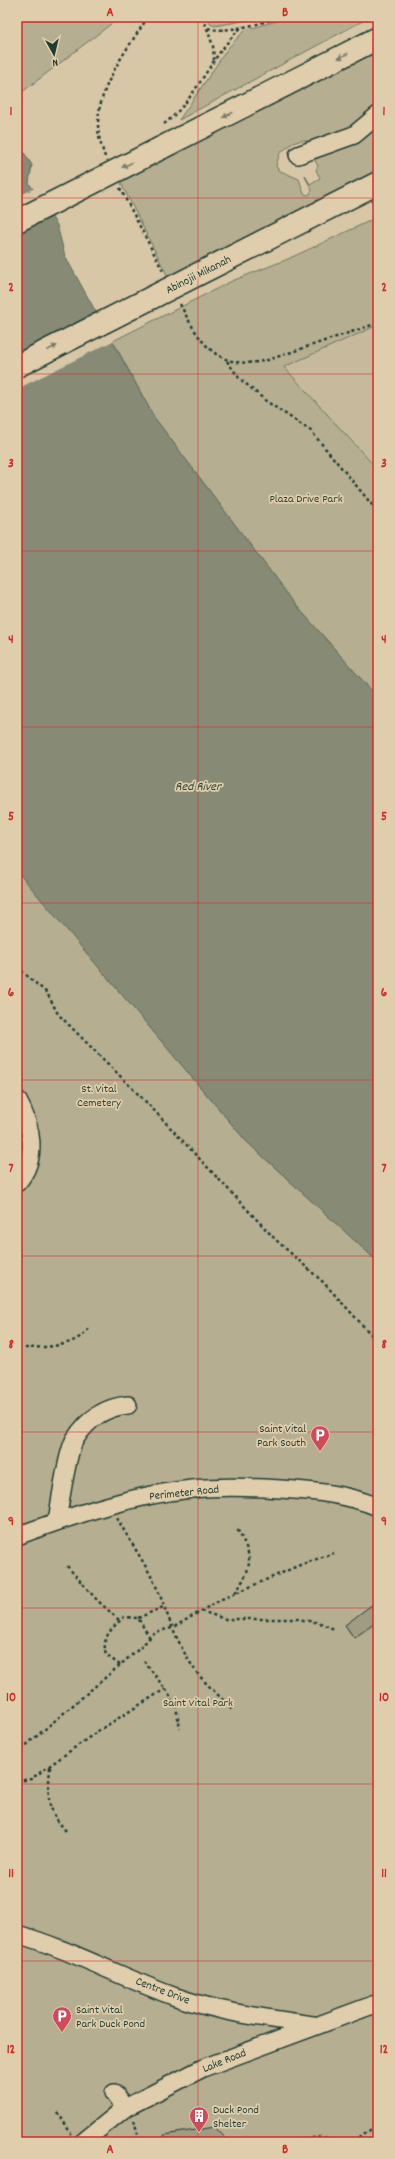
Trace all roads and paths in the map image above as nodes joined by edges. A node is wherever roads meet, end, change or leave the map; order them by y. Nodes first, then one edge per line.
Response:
1 (148, 17) edge
2 (203, 17) edge
3 (280, 17) edge
4 (243, 26) junction
5 (208, 28) junction
6 (378, 38) edge
7 (214, 60) junction
8 (378, 115) edge
9 (160, 138) junction
10 (298, 155) dead end
11 (106, 163) dead end
12 (117, 183) dead end
13 (378, 183) edge
14 (378, 197) edge
15 (17, 221) edge
16 (256, 245) junction
17 (167, 279) dead end
18 (178, 300) dead end
19 (378, 323) edge
20 (226, 360) junction
21 (17, 366) edge
22 (378, 512) edge
23 (17, 967) edge
24 (18, 1099) edge
25 (17, 1183) edge
26 (90, 1327) dead end
27 (378, 1342) edge
28 (26, 1348) dead end
29 (128, 1405) dead end
30 (111, 1505) junction
31 (378, 1507) edge
32 (57, 1521) junction
33 (236, 1527) dead end
34 (17, 1536) edge
35 (334, 1553) dead end
36 (67, 1566) dead end
37 (235, 1594) junction
38 (163, 1607) junction
39 (201, 1611) junction
40 (138, 1618) junction
41 (120, 1621) junction
42 (172, 1628) junction
43 (334, 1629) dead end
44 (150, 1638) junction
45 (144, 1661) dead end
46 (120, 1665) junction
47 (165, 1689) junction
48 (232, 1710) dead end
49 (180, 1729) dead end
50 (17, 1753) edge
51 (50, 1767) junction
52 (17, 1781) edge
53 (67, 1832) dead end
54 (17, 1934) edge
55 (378, 2003) edge
56 (315, 2025) junction
57 (114, 2093) dead end
58 (125, 2108) junction
59 (58, 2112) dead end
60 (378, 2128) edge
61 (77, 2139) edge
62 (288, 2142) edge

1 - 11 path
2 - 5 path
3 - 4 path
4 - 5 path
4 - 7 path
5 - 7 path
6 -> 9 main road
7 - 9 path
8 - 10 street
9 -> 15 main road, bridge
12 - 17 path
13 - 16 main road, Abinojii Mikanah
14 - 16 main road
21 -> 16 main road, Abinojii Mikanah, bridge
18 - 20 path
19 - 20 path
20 - 22 path
23 - 27 path
24 - 25 street
26 - 28 path
29 - 32 street
30 - 31 street, Perimeter Road
30 - 32 street, Perimeter Road
30 - 38 path
32 - 34 street, Perimeter Road
33 - 37 path
35 - 37 path
36 - 41 path
37 - 39 path
38 - 40 path
38 - 42 path
39 - 42 path
39 - 43 path
40 - 41 path
40 - 44 path
41 - 46 path
42 - 44 path
42 - 48 path
44 - 46 path
45 - 47 path
46 - 50 path
47 - 49 path
47 - 51 path
51 - 52 path
51 - 53 path
54 - 56 street, Centre Drive
55 - 56 street, Lake Road
56 - 58 street, Lake Road
57 - 58 street
58 - 61 street, Lake Road
59 - 61 path
60 - 62 path

